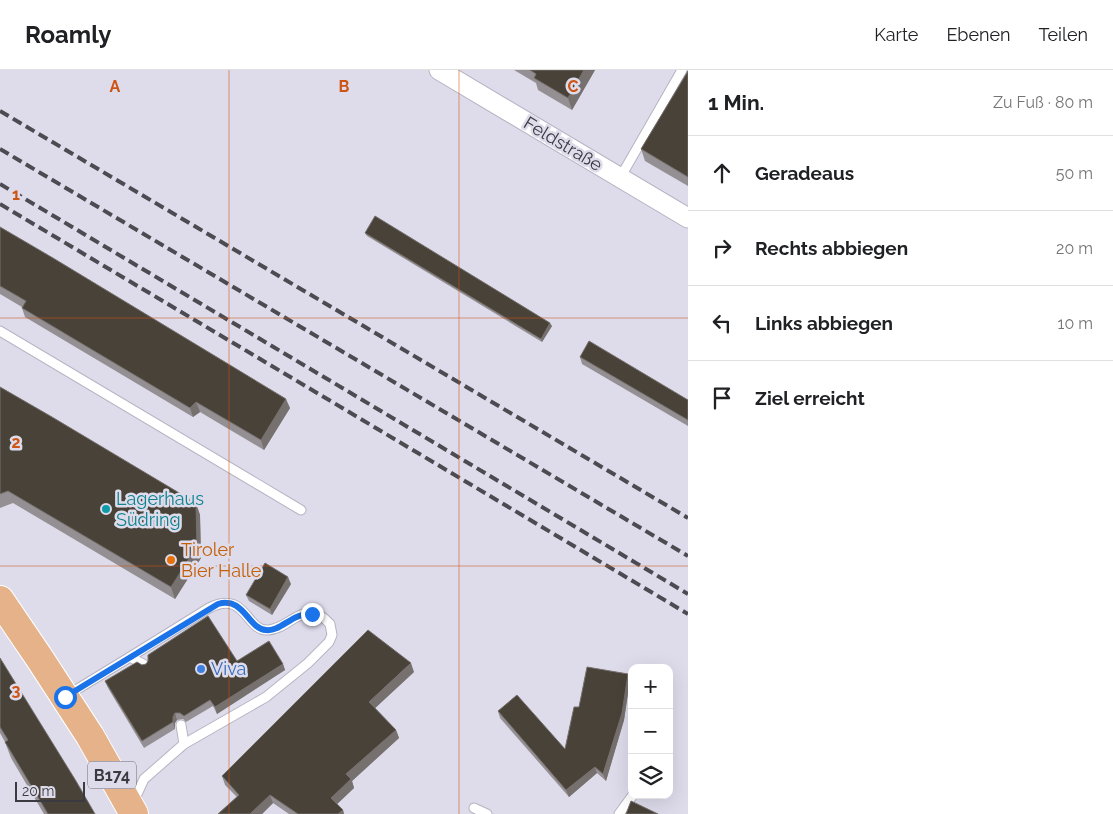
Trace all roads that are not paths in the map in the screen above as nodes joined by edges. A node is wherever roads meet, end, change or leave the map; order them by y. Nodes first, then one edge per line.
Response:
1 (439, 70) edge
2 (682, 70) edge
3 (620, 178) junction
4 (688, 218) edge
5 (0, 331) edge
6 (301, 510) dead end
7 (0, 600) edge
8 (130, 657) junction
9 (145, 665) edge
10 (65, 697) junction
11 (181, 725) edge
12 (184, 744) junction
13 (630, 799) edge
14 (474, 808) dead end
15 (132, 811) edge
16 (487, 814) edge
17 (619, 814) edge

1 - 3 street, Feldstraße
2 - 3 lane
3 - 4 street, Feldstraße
5 - 6 lane
7 - 10 main road, B174
8 - 9 lane
8 - 10 lane
8 - 12 lane
10 - 15 main road, B174
11 - 12 lane
12 - 15 lane
13 - 17 lane
14 - 16 lane

